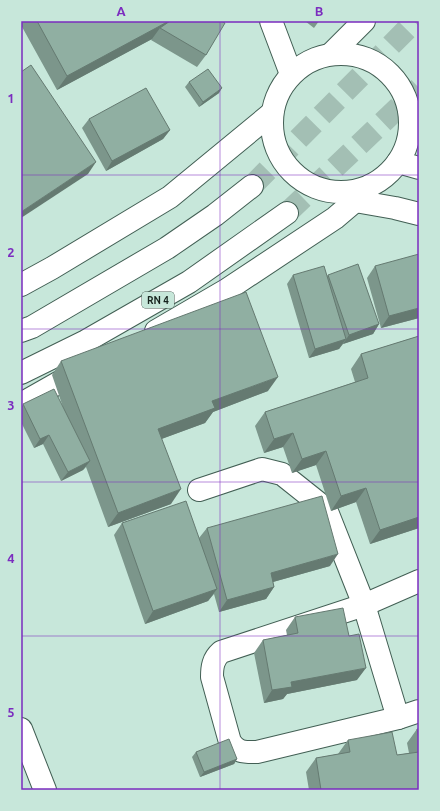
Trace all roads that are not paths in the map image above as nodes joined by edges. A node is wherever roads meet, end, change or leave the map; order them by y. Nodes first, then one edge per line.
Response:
1 (272, 21) edge
2 (364, 21) edge
3 (332, 54) junction
4 (291, 74) junction
5 (272, 113) junction
6 (414, 127) edge
7 (398, 162) junction
8 (419, 168) edge
9 (372, 185) junction
10 (252, 186) tunnel mouth
11 (355, 201) junction
12 (287, 213) tunnel mouth
13 (419, 214) edge
14 (21, 285) edge
15 (21, 331) edge
16 (140, 339) edge
17 (98, 361) edge
18 (21, 373) edge
19 (21, 404) edge
20 (198, 490) dead end
21 (419, 581) edge
22 (364, 605) junction
23 (419, 711) edge
24 (398, 718) junction
25 (21, 729) edge
26 (45, 790) edge

1 - 4 main road
2 - 3 main road
3 - 4 main road
3 - 6 main road
4 - 5 main road
5 - 9 main road
5 - 14 main road
6 - 7 main road
7 - 8 main road
7 - 9 main road
9 - 11 main road
10 - 15 main road
11 - 13 main road
11 - 16 main road
12 - 18 main road, RN 4
17 - 19 main road
20 - 22 main road
21 - 22 main road
22 - 24 main road
22 - 24 main road
23 - 24 main road
25 - 26 main road

